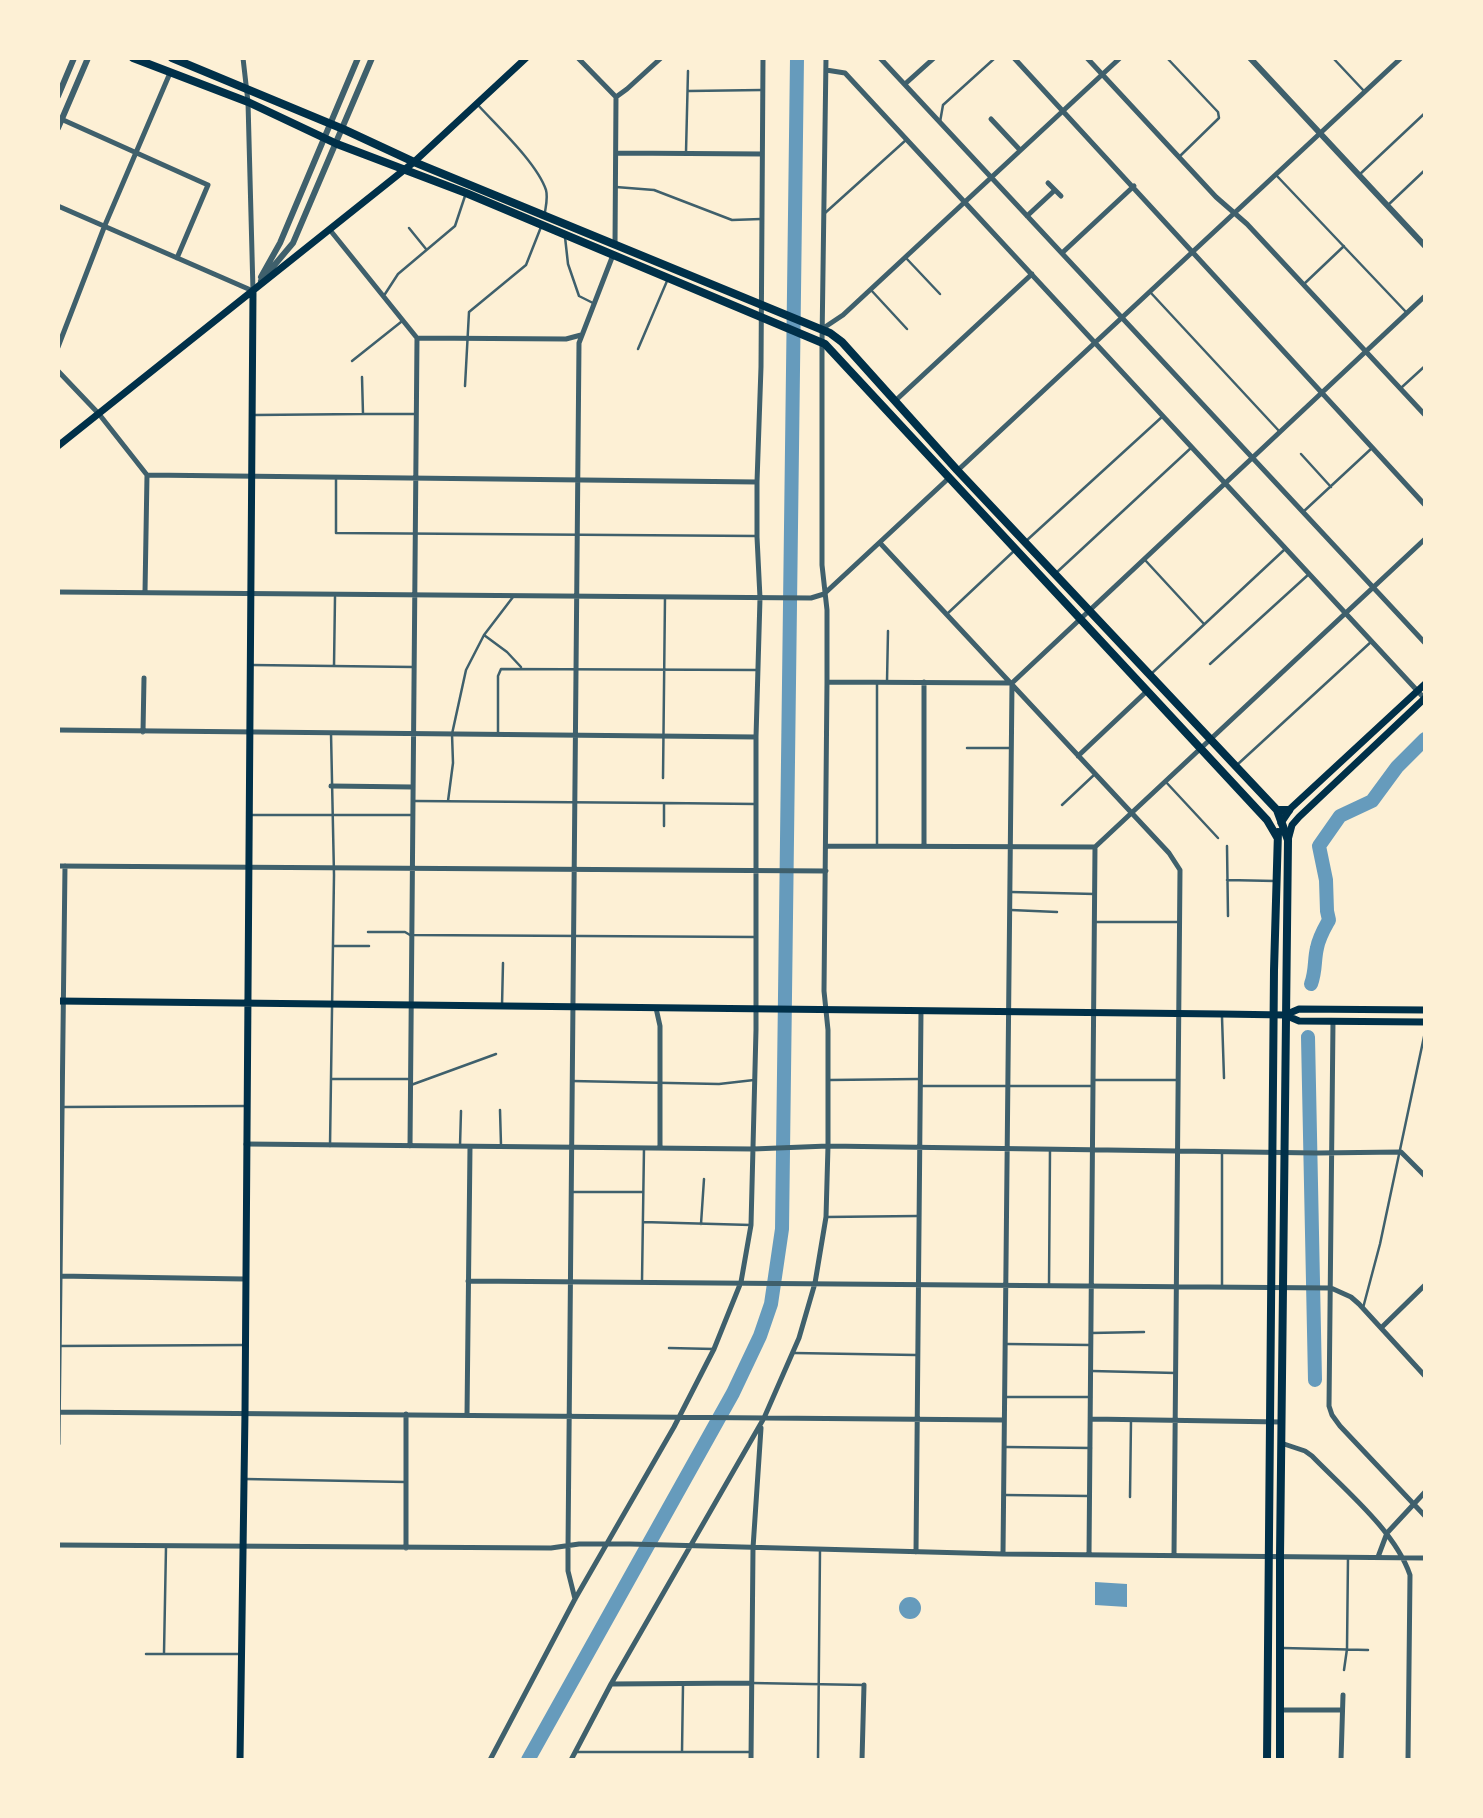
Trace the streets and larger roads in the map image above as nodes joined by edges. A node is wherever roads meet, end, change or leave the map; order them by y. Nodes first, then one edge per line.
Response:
1 (74, 58) edge
2 (88, 58) edge
3 (133, 58) edge
4 (172, 58) edge
5 (243, 58) edge
6 (358, 58) edge
7 (372, 58) edge
8 (526, 58) edge
9 (578, 58) edge
10 (661, 58) edge
11 (762, 58) edge
12 (826, 58) edge
13 (880, 58) edge
14 (933, 58) edge
15 (1014, 58) edge
16 (1087, 58) edge
17 (1120, 58) edge
18 (1399, 58) edge
19 (1255, 59) edge
20 (826, 70) junction
21 (170, 73) junction
22 (1102, 74) junction
23 (905, 84) junction
24 (246, 88) junction
25 (58, 96) edge
26 (616, 97) junction
27 (248, 103) junction
28 (1063, 111) junction
29 (991, 118) dead end
30 (61, 119) junction
31 (330, 123) junction
32 (58, 128) edge
33 (344, 129) junction
34 (1320, 133) junction
35 (325, 138) junction
36 (337, 144) junction
37 (1020, 150) junction
38 (136, 153) junction
39 (617, 153) junction
40 (762, 154) junction
41 (414, 162) junction
42 (405, 169) junction
43 (992, 177) junction
44 (1048, 183) dead end
45 (1134, 186) junction
46 (1055, 190) junction
47 (1060, 196) dead end
48 (964, 202) junction
49 (58, 206) edge
50 (1235, 212) junction
51 (1027, 216) junction
52 (105, 225) junction
53 (330, 230) junction
54 (1424, 241) edge
55 (615, 243) junction
56 (1193, 251) junction
57 (1062, 253) junction
58 (613, 255) junction
59 (177, 258) junction
60 (1032, 274) junction
61 (253, 291) junction
62 (1425, 296) edge
63 (760, 304) junction
64 (1121, 317) junction
65 (760, 319) junction
66 (822, 329) junction
67 (581, 335) junction
68 (416, 338) junction
69 (822, 342) junction
70 (1095, 342) junction
71 (58, 346) edge
72 (1366, 351) junction
73 (58, 371) edge
74 (1321, 393) junction
75 (895, 401) junction
76 (99, 414) junction
77 (1425, 415) edge
78 (58, 446) edge
79 (1252, 457) junction
80 (957, 470) junction
81 (147, 475) junction
82 (251, 476) junction
83 (415, 477) junction
84 (948, 478) junction
85 (578, 480) junction
86 (757, 482) junction
87 (1225, 482) junction
88 (1425, 505) edge
89 (1425, 539) edge
90 (880, 542) junction
91 (1373, 588) junction
92 (58, 592) edge
93 (145, 592) junction
94 (251, 592) junction
95 (414, 594) junction
96 (824, 594) junction
97 (576, 596) junction
98 (760, 598) junction
99 (1088, 610) junction
100 (1346, 613) junction
101 (1079, 618) junction
102 (1425, 643) edge
103 (144, 678) dead end
104 (827, 682) junction
105 (924, 682) junction
106 (1012, 682) junction
107 (1425, 684) edge
108 (1147, 691) junction
109 (1418, 691) junction
110 (1425, 699) edge
111 (58, 730) edge
112 (143, 732) junction
113 (249, 732) junction
114 (412, 734) junction
115 (575, 735) junction
116 (756, 737) junction
117 (1210, 739) junction
118 (1200, 749) junction
119 (1078, 756) junction
120 (331, 786) road end
121 (412, 787) junction
122 (1277, 810) junction
123 (1289, 810) junction
124 (1132, 813) junction
125 (1266, 820) junction
126 (1295, 821) junction
127 (1281, 823) junction
128 (1277, 837) junction
129 (1288, 840) junction
130 (826, 846) junction
131 (923, 846) junction
132 (1008, 847) junction
133 (1096, 847) junction
134 (61, 866) edge
135 (248, 866) junction
136 (411, 868) junction
137 (574, 869) junction
138 (757, 870) junction
139 (826, 871) junction
140 (60, 1001) edge
141 (247, 1002) junction
142 (410, 1005) junction
143 (573, 1008) junction
144 (656, 1008) junction
145 (756, 1010) junction
146 (825, 1010) junction
147 (1425, 1010) edge
148 (921, 1011) junction
149 (1007, 1012) junction
150 (1093, 1013) junction
151 (1179, 1014) junction
152 (1273, 1014) junction
153 (1285, 1015) junction
154 (1333, 1021) junction
155 (1425, 1022) edge
156 (246, 1144) junction
157 (410, 1146) junction
158 (828, 1146) junction
159 (470, 1147) junction
160 (572, 1147) junction
161 (660, 1148) junction
162 (920, 1148) junction
163 (754, 1149) junction
164 (1006, 1149) junction
165 (1093, 1149) junction
166 (1178, 1151) junction
167 (1272, 1152) junction
168 (1285, 1153) junction
169 (1332, 1153) junction
170 (1425, 1176) edge
171 (58, 1276) edge
172 (244, 1279) junction
173 (468, 1281) junction
174 (571, 1282) junction
175 (741, 1282) junction
176 (815, 1283) junction
177 (919, 1284) junction
178 (1425, 1285) edge
179 (1005, 1286) junction
180 (1091, 1286) junction
181 (1271, 1286) junction
182 (1283, 1286) junction
183 (1177, 1287) junction
184 (1331, 1288) junction
185 (1381, 1328) junction
186 (59, 1346) edge
187 (1425, 1376) edge
188 (58, 1412) edge
189 (245, 1412) junction
190 (406, 1414) junction
191 (467, 1415) junction
192 (570, 1416) junction
193 (680, 1416) junction
194 (764, 1418) junction
195 (918, 1419) junction
196 (1091, 1419) junction
197 (1003, 1420) junction
198 (1175, 1420) junction
199 (1269, 1422) junction
200 (1281, 1422) junction
201 (1281, 1443) junction
202 (58, 1444) edge
203 (1425, 1492) edge
204 (1414, 1503) junction
205 (1425, 1516) edge
206 (1387, 1533) junction
207 (58, 1545) edge
208 (607, 1545) junction
209 (691, 1546) junction
210 (242, 1547) junction
211 (568, 1547) junction
212 (406, 1548) junction
213 (753, 1548) junction
214 (916, 1552) junction
215 (1003, 1554) junction
216 (1089, 1555) junction
217 (1174, 1555) junction
218 (1268, 1556) junction
219 (1279, 1556) junction
220 (1378, 1557) junction
221 (1404, 1558) junction
222 (1425, 1558) edge
223 (575, 1599) junction
224 (752, 1683) junction
225 (611, 1685) junction
226 (864, 1685) road end
227 (1343, 1695) dead end
228 (1280, 1710) junction
229 (1342, 1710) junction
230 (240, 1760) edge
231 (489, 1760) edge
232 (571, 1760) edge
233 (751, 1760) edge
234 (862, 1760) edge
235 (1267, 1760) edge
236 (1280, 1760) edge
237 (1341, 1760) edge
238 (1408, 1760) edge

1 - 25 street
2 - 30 street
3 - 21 main road
4 - 24 main road
5 - 24 street
6 - 31 street
7 - 33 street
8 - 41 main road
9 - 26 street
10 - 26 street
11 - 40 street
12 - 20 street
13 - 23 street
14 - 23 street
15 - 28 street
16 - 22 street
17 - 22 street
18 - 34 street
19 - 34 street
20 - 48 street
20 - 66 street
21 - 27 main road
21 - 38 street
22 - 28 street
22 - 50 street
23 - 43 street
24 - 27 street
24 - 31 main road
26 - 39 street
27 - 35 main road
27 - 61 street
28 - 37 street
28 - 45 street
29 - 37 street
30 - 32 street
30 - 38 street
31 - 33 main road
31 - 35 street
33 - 36 street
33 - 41 main road
34 - 50 street
34 - 54 street
35 - 36 main road
35 - 61 street
36 - 42 main road
36 - 61 street
37 - 43 street
38 - 52 street
38 - 59 street
39 - 40 street
39 - 55 street
40 - 63 street
41 - 42 main road
41 - 55 main road
42 - 53 main road
42 - 58 main road
43 - 48 street
43 - 51 street
44 - 46 street
45 - 56 street
45 - 57 street
46 - 47 street
46 - 51 street
48 - 60 street
48 - 66 street
49 - 52 street
50 - 56 street
50 - 72 street
51 - 57 street
52 - 59 street
52 - 71 street
53 - 61 main road
53 - 68 street
55 - 58 street
55 - 63 main road
56 - 64 street
56 - 74 street
57 - 64 street
58 - 65 main road
58 - 67 street
59 - 61 street
60 - 70 street
60 - 75 street
61 - 76 main road
61 - 82 main road
62 - 72 street
63 - 65 street
63 - 66 main road
64 - 70 street
64 - 79 street
65 - 69 main road
65 - 86 street
66 - 69 street
66 - 75 main road
67 - 68 street
67 - 85 street
68 - 83 street
69 - 84 main road
69 - 96 street
70 - 80 street
70 - 87 street
72 - 74 street
72 - 77 street
73 - 76 street
74 - 79 street
74 - 88 street
75 - 80 main road
76 - 78 main road
76 - 81 street
79 - 87 street
79 - 91 street
80 - 84 street
80 - 99 main road
81 - 82 street
81 - 93 street
82 - 83 street
82 - 94 main road
83 - 85 street
83 - 95 street
84 - 90 street
84 - 101 main road
85 - 86 street
85 - 97 street
86 - 98 street
87 - 99 street
87 - 100 street
89 - 91 street
90 - 96 street
90 - 106 street
91 - 100 street
91 - 102 street
92 - 93 street
93 - 94 street
94 - 95 street
94 - 113 main road
95 - 97 street
95 - 114 street
96 - 98 street
96 - 104 street
97 - 98 street
97 - 115 street
98 - 116 street
99 - 101 street
99 - 117 main road
100 - 109 street
100 - 117 street
101 - 106 street
101 - 108 main road
103 - 112 street
104 - 105 street
104 - 130 street
105 - 106 street
105 - 131 street
106 - 119 street
106 - 132 street
107 - 109 main road
108 - 118 main road
108 - 119 street
109 - 110 street
109 - 123 main road
110 - 126 main road
111 - 112 street
112 - 113 street
113 - 114 street
113 - 135 main road
114 - 115 street
114 - 121 street
115 - 116 street
115 - 137 street
116 - 138 street
117 - 118 street
117 - 122 main road
118 - 124 street
118 - 125 main road
119 - 124 street
120 - 121 street
121 - 136 street
122 - 123 main road
122 - 127 main road
123 - 127 main road
124 - 133 street
124 - 151 street
125 - 127 main road
125 - 128 main road
126 - 127 main road
126 - 129 main road
127 - 128 main road
127 - 129 main road
128 - 152 main road
129 - 153 main road
130 - 131 street
130 - 139 street
131 - 132 street
132 - 133 street
132 - 149 street
133 - 150 street
134 - 135 street
134 - 140 street
135 - 136 street
135 - 141 main road
136 - 137 street
136 - 142 street
137 - 138 street
137 - 143 street
138 - 139 street
138 - 145 street
139 - 146 street
140 - 141 main road
140 - 171 street
141 - 142 main road
141 - 156 main road
142 - 143 main road
142 - 157 street
143 - 144 main road
143 - 160 street
144 - 145 main road
144 - 161 street
145 - 146 main road
145 - 163 street
146 - 148 main road
146 - 158 street
147 - 153 main road
148 - 149 main road
148 - 162 street
149 - 150 main road
149 - 164 street
150 - 151 main road
150 - 165 street
151 - 152 main road
151 - 166 street
152 - 153 main road
152 - 167 main road
153 - 154 main road
153 - 168 main road
154 - 155 main road
154 - 169 street
156 - 157 street
156 - 172 main road
157 - 159 street
158 - 162 street
158 - 163 street
158 - 176 street
159 - 160 street
159 - 173 street
160 - 161 street
160 - 174 street
161 - 163 street
162 - 164 street
162 - 177 street
163 - 175 street
164 - 165 street
164 - 179 street
165 - 166 street
165 - 180 street
166 - 167 street
166 - 183 street
167 - 168 street
167 - 181 main road
168 - 169 street
168 - 182 main road
169 - 170 street
169 - 184 street
171 - 172 street
171 - 186 street
172 - 189 main road
173 - 174 street
173 - 191 street
174 - 175 street
174 - 192 street
175 - 176 street
175 - 193 street
176 - 177 street
176 - 194 street
177 - 179 street
177 - 195 street
178 - 185 street
179 - 180 street
179 - 197 street
180 - 183 street
180 - 196 street
181 - 182 street
181 - 183 street
181 - 199 main road
182 - 184 street
182 - 200 main road
183 - 198 street
184 - 185 street
184 - 204 street
185 - 187 street
186 - 188 street
188 - 189 street
188 - 202 street
189 - 190 street
189 - 210 main road
190 - 191 street
190 - 212 street
191 - 192 street
192 - 193 street
192 - 211 street
193 - 194 street
193 - 208 street
194 - 195 street
194 - 209 street
194 - 213 street
195 - 197 street
195 - 214 street
196 - 198 street
196 - 216 street
197 - 215 street
198 - 199 street
198 - 217 street
199 - 200 street
199 - 218 main road
200 - 201 main road
201 - 206 street
201 - 219 main road
203 - 204 street
204 - 205 street
204 - 206 street
206 - 220 street
206 - 221 street
207 - 210 street
208 - 209 street
208 - 211 street
208 - 223 street
209 - 213 street
209 - 225 street
210 - 212 street
210 - 230 main road
211 - 212 street
211 - 223 street
213 - 214 street
213 - 224 street
214 - 215 street
215 - 216 street
216 - 217 street
217 - 218 street
218 - 219 street
218 - 235 main road
219 - 220 street
219 - 228 main road
220 - 221 street
221 - 222 street
221 - 238 street
223 - 231 street
224 - 225 street
224 - 233 street
225 - 232 street
226 - 234 street
227 - 229 street
228 - 229 street
228 - 236 main road
229 - 237 street

